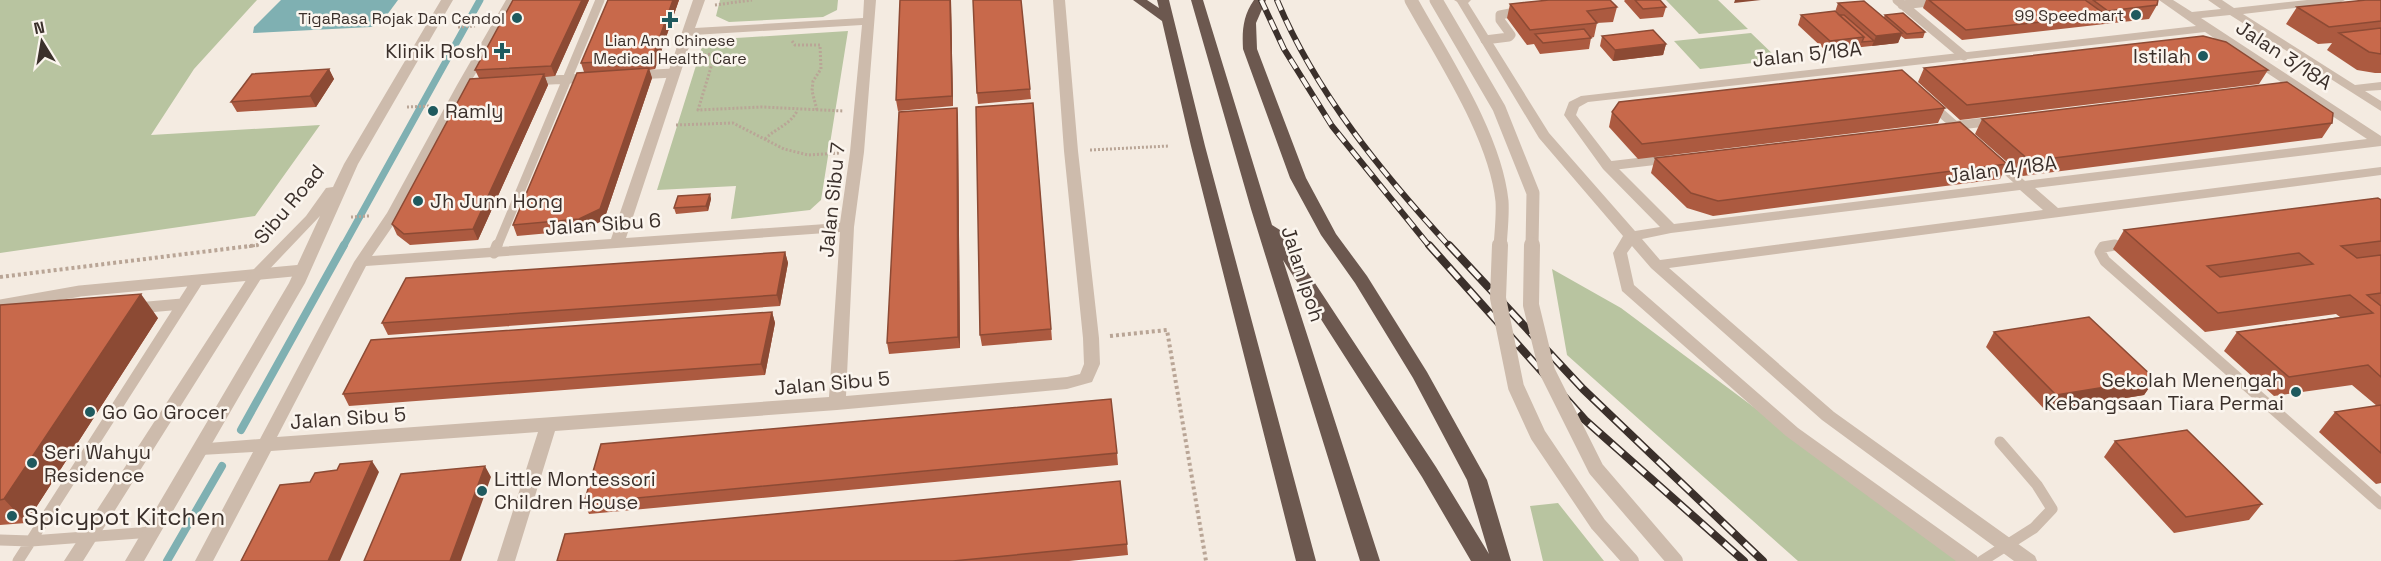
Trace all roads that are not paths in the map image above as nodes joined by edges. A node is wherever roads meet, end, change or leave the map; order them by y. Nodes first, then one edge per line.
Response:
1 (447, 0) edge
2 (512, 0) edge
3 (600, 0) edge
4 (870, 0) edge
5 (1059, 0) edge
6 (1138, 0) edge
7 (1163, 0) edge
8 (1197, 0) edge
9 (1260, 0) edge
10 (1411, 0) edge
11 (1436, 0) edge
12 (1462, 0) edge
13 (1946, 0) edge
14 (2165, 0) edge
15 (2214, 0) edge
16 (2339, 0) edge
17 (1900, 2) edge
18 (698, 4) edge
19 (1531, 10) edge
20 (2232, 12) junction
21 (2190, 16) junction
22 (1167, 19) junction
23 (868, 21) junction
24 (2208, 28) junction
25 (687, 32) junction
26 (1485, 40) junction
27 (1964, 56) junction
28 (673, 73) junction
29 (630, 76) edge
30 (597, 77) edge
31 (565, 79) junction
32 (519, 82) edge
33 (2381, 86) edge
34 (2353, 89) junction
35 (1921, 95) edge
36 (2381, 107) edge
37 (2002, 120) edge
38 (1956, 126) junction
39 (1944, 127) edge
40 (1964, 133) edge
41 (2380, 141) edge
42 (1990, 156) edge
43 (1677, 158) edge
44 (351, 164) junction
45 (1608, 166) junction
46 (2381, 171) edge
47 (2024, 186) junction
48 (1259, 209) junction
49 (2055, 213) junction
50 (847, 227) junction
51 (1671, 229) junction
52 (1630, 237) junction
53 (2138, 242) edge
54 (617, 244) junction
55 (494, 253) junction
56 (361, 262) junction
57 (1656, 265) junction
58 (303, 270) junction
59 (257, 274) junction
60 (198, 279) junction
61 (182, 304) junction
62 (0, 305) edge
63 (129, 309) edge
64 (837, 404) junction
65 (548, 426) junction
66 (2000, 442) dead end
67 (266, 444) junction
68 (201, 449) junction
69 (2381, 504) edge
70 (152, 532) junction
71 (90, 536) junction
72 (0, 540) edge
73 (31, 542) junction
74 (2004, 545) junction
75 (18, 561) edge
76 (73, 561) edge
77 (134, 561) edge
78 (204, 561) edge
79 (506, 561) edge
80 (1305, 561) edge
81 (1370, 561) edge
82 (1482, 561) edge
83 (1501, 561) edge
84 (1631, 561) edge
85 (1675, 561) edge
86 (1970, 561) edge
87 (1982, 561) edge
88 (2028, 561) edge

1 - 44 street
2 - 56 street
3 - 31 lane
4 - 23 street, Jalan Sibu 7
5 - 64 street, Jalan Sibu 5
6 - 22 highway
7 - 22 highway
8 - 48 highway, Jalan Ipoh
9 - 83 highway
10 - 84 street, bridge
11 - 85 street, bridge
12 - 26 street
13 - 17 lane
14 - 21 street, Jalan 3/18A
15 - 20 street
16 - 20 street
17 - 27 lane
18 - 25 street
19 - 26 lane
20 - 21 street
20 - 34 street
21 - 24 street, Jalan 3/18A
22 - 80 highway
23 - 25 street
23 - 50 street, Jalan Sibu 7
24 - 27 street, Jalan 5/18A
24 - 41 street, Jalan 3/18A
25 - 28 street
26 - 52 street
27 - 45 street, Jalan 5/18A
28 - 29 lane
28 - 54 street
30 - 31 lane
31 - 32 lane
31 - 55 lane
33 - 34 street
34 - 36 street
35 - 38 lane
37 - 38 lane
38 - 39 lane
38 - 40 lane
41 - 47 street, Jalan 4/18A
42 - 47 lane
43 - 45 lane
44 - 58 street, Sibu Road
44 - 59 street, Sibu Road
45 - 51 street, Jalan 5/18A
46 - 49 street
47 - 49 street
47 - 51 street, Jalan 4/18A
48 - 81 highway, Jalan Ipoh
48 - 82 highway
49 - 57 street
50 - 54 street, Jalan Sibu 6
50 - 64 street, Jalan Sibu 7
51 - 52 street, Jalan 4/18A
52 - 57 street
52 - 86 street
53 - 69 lane
54 - 55 street, Jalan Sibu 6
55 - 56 street, Jalan Sibu 6
56 - 67 street
57 - 74 street
58 - 59 lane
58 - 68 street, Sibu Road
59 - 60 lane
59 - 71 street, Sibu Road
60 - 61 lane
60 - 62 lane
61 - 63 lane
61 - 73 lane
64 - 65 street, Jalan Sibu 5
65 - 67 street, Jalan Sibu 5
65 - 79 street
66 - 74 lane
67 - 68 street, Jalan Sibu 5
67 - 78 street
68 - 70 street, Sibu Road
70 - 71 lane
70 - 77 street, Sibu Road
71 - 73 lane
71 - 76 street, Sibu Road
72 - 73 lane
73 - 75 lane
74 - 87 lane
74 - 88 street

